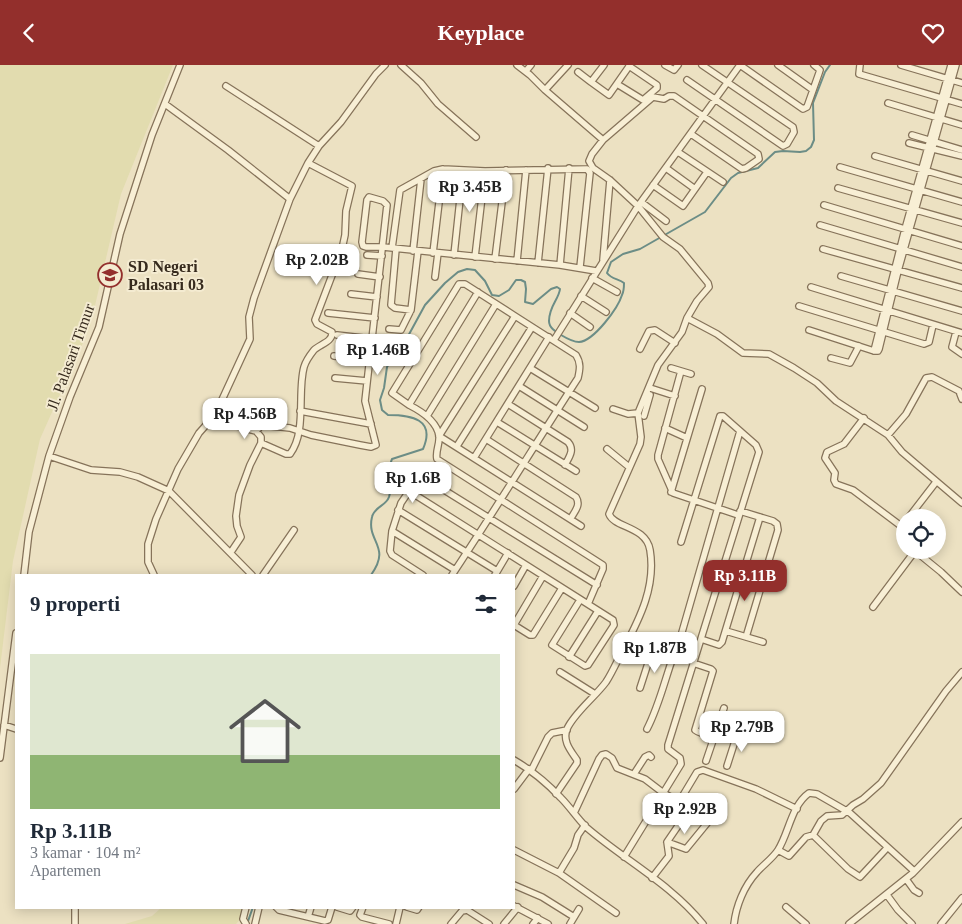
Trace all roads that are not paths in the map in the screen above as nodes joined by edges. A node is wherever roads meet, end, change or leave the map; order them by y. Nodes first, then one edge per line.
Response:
1 (180, 65) edge
2 (385, 65) edge
3 (401, 65) edge
4 (516, 65) edge
5 (531, 65) edge
6 (568, 65) edge
7 (604, 65) edge
8 (665, 65) edge
9 (678, 65) edge
10 (702, 65) edge
11 (740, 65) edge
12 (778, 65) edge
13 (814, 65) edge
14 (860, 65) edge
15 (901, 65) edge
16 (951, 65) edge
17 (956, 65) edge
18 (630, 66) edge
19 (526, 71) junction
20 (578, 72) dead end
21 (949, 79) junction
22 (687, 80) dead end
23 (591, 82) junction
24 (728, 83) junction
25 (962, 83) edge
26 (617, 84) junction
27 (226, 86) dead end
28 (545, 90) junction
29 (813, 90) junction
30 (716, 99) junction
31 (944, 99) junction
32 (888, 103) dead end
33 (164, 104) junction
34 (962, 104) edge
35 (704, 116) junction
36 (938, 118) junction
37 (962, 125) edge
38 (691, 134) junction
39 (912, 135) dead end
40 (476, 137) dead end
41 (603, 140) junction
42 (909, 143) dead end
43 (931, 144) junction
44 (319, 145) junction
45 (962, 150) edge
46 (678, 152) junction
47 (875, 156) dead end
48 (962, 156) edge
49 (308, 163) junction
50 (840, 167) dead end
51 (548, 168) junction
52 (569, 168) junction
53 (666, 168) junction
54 (443, 169) junction
55 (526, 169) junction
56 (591, 169) junction
57 (506, 170) junction
58 (464, 171) junction
59 (485, 171) junction
60 (924, 171) junction
61 (707, 172) junction
62 (421, 179) junction
63 (610, 180) junction
64 (962, 181) edge
65 (722, 182) dead end
66 (653, 185) junction
67 (838, 187) dead end
68 (695, 189) junction
69 (918, 190) junction
70 (290, 199) junction
71 (962, 202) edge
72 (639, 204) junction
73 (824, 205) dead end
74 (913, 210) junction
75 (666, 221) dead end
76 (962, 223) edge
77 (820, 225) dead end
78 (907, 230) junction
79 (962, 246) edge
80 (383, 247) junction
81 (394, 249) junction
82 (823, 249) dead end
83 (902, 250) junction
84 (416, 251) junction
85 (436, 253) junction
86 (367, 255) dead end
87 (454, 255) junction
88 (382, 256) junction
89 (475, 257) junction
90 (496, 259) junction
91 (517, 261) junction
92 (603, 261) junction
93 (538, 263) junction
94 (560, 265) junction
95 (580, 267) junction
96 (962, 267) edge
97 (896, 270) junction
98 (596, 271) junction
99 (358, 275) dead end
100 (841, 276) dead end
101 (380, 277) junction
102 (435, 277) dead end
103 (592, 278) junction
104 (811, 287) dead end
105 (962, 288) edge
106 (892, 290) junction
107 (478, 292) junction
108 (617, 292) dead end
109 (351, 294) dead end
110 (581, 296) junction
111 (377, 297) junction
112 (496, 304) junction
113 (799, 306) dead end
114 (411, 310) junction
115 (886, 311) junction
116 (962, 311) edge
117 (606, 312) dead end
118 (328, 313) dead end
119 (570, 313) junction
120 (514, 316) junction
121 (375, 318) junction
122 (687, 318) junction
123 (933, 325) junction
124 (532, 327) junction
125 (590, 327) dead end
126 (389, 329) dead end
127 (809, 330) dead end
128 (881, 332) junction
129 (959, 333) edge
130 (337, 335) dead end
131 (553, 338) junction
132 (372, 339) junction
133 (674, 343) junction
134 (859, 346) junction
135 (640, 349) dead end
136 (962, 354) edge
137 (334, 356) dead end
138 (831, 358) dead end
139 (370, 361) junction
140 (530, 368) junction
141 (671, 368) dead end
142 (681, 371) junction
143 (691, 374) dead end
144 (335, 378) dead end
145 (367, 381) junction
146 (519, 386) junction
147 (651, 389) junction
148 (702, 389) dead end
149 (568, 392) junction
150 (674, 396) junction
151 (962, 399) edge
152 (508, 404) junction
153 (409, 405) junction
154 (595, 408) dead end
155 (613, 409) dead end
156 (557, 410) junction
157 (300, 411) junction
158 (214, 415) junction
159 (641, 415) junction
160 (427, 416) junction
161 (864, 418) junction
162 (497, 422) junction
163 (371, 424) junction
164 (584, 427) dead end
165 (546, 428) junction
166 (665, 428) junction
167 (256, 431) junction
168 (299, 431) junction
169 (740, 431) junction
170 (888, 435) junction
171 (439, 436) junction
172 (687, 438) junction
173 (486, 439) junction
174 (261, 443) junction
175 (535, 446) junction
176 (457, 447) junction
177 (607, 449) dead end
178 (49, 456) junction
179 (474, 458) junction
180 (523, 464) junction
181 (565, 465) junction
182 (629, 467) junction
183 (576, 471) dead end
184 (513, 481) junction
185 (936, 482) junction
186 (168, 491) junction
187 (409, 491) junction
188 (672, 492) junction
189 (501, 499) junction
190 (694, 501) junction
191 (962, 503) edge
192 (716, 509) junction
193 (915, 509) edge
194 (398, 510) junction
195 (739, 513) junction
196 (489, 517) junction
197 (760, 517) junction
198 (571, 519) junction
199 (896, 520) edge
200 (581, 526) dead end
201 (294, 530) dead end
202 (392, 531) junction
203 (478, 534) junction
204 (681, 542) dead end
205 (231, 552) junction
206 (467, 553) junction
207 (508, 553) junction
208 (908, 559) edge
209 (925, 559) edge
210 (526, 565) junction
211 (454, 573) edge
212 (496, 573) edge
213 (24, 574) edge
214 (154, 574) edge
215 (251, 574) edge
216 (263, 574) edge
217 (421, 574) edge
218 (544, 576) junction
219 (515, 584) edge
220 (597, 585) junction
221 (562, 588) junction
222 (962, 593) edge
223 (580, 600) junction
224 (588, 605) junction
225 (873, 607) dead end
226 (598, 611) junction
227 (515, 623) edge
228 (515, 626) edge
229 (726, 631) junction
230 (746, 637) junction
231 (680, 639) junction
232 (15, 641) edge
233 (700, 641) junction
234 (763, 642) dead end
235 (569, 657) junction
236 (670, 660) junction
237 (693, 663) junction
238 (560, 672) dead end
239 (962, 672) edge
240 (640, 687) dead end
241 (595, 694) junction
242 (724, 708) dead end
243 (743, 716) dead end
244 (4, 725) junction
245 (15, 729) edge
246 (647, 729) dead end
247 (566, 730) junction
248 (737, 733) junction
249 (715, 735) junction
250 (651, 757) dead end
251 (0, 758) edge
252 (515, 760) edge
253 (706, 761) dead end
254 (727, 766) dead end
255 (530, 770) junction
256 (634, 774) junction
257 (515, 788) edge
258 (662, 792) junction
259 (556, 794) junction
260 (679, 802) junction
261 (797, 809) junction
262 (846, 810) junction
263 (574, 813) junction
264 (713, 817) dead end
265 (962, 823) edge
266 (585, 825) junction
267 (812, 835) junction
268 (667, 842) junction
269 (887, 848) junction
270 (778, 850) junction
271 (515, 851) edge
272 (624, 857) junction
273 (914, 871) junction
274 (559, 873) junction
275 (652, 878) junction
276 (906, 879) junction
277 (515, 885) edge
278 (919, 893) dead end
279 (888, 895) junction
280 (962, 898) edge
281 (516, 906) edge
282 (786, 907) dead end
283 (76, 909) edge
284 (246, 909) edge
285 (259, 909) edge
286 (310, 909) edge
287 (331, 909) edge
288 (352, 909) edge
289 (362, 909) edge
290 (400, 909) edge
291 (514, 909) edge
292 (580, 909) dead end
293 (289, 910) edge
294 (616, 913) dead end
295 (360, 915) junction
296 (308, 917) junction
297 (574, 917) junction
298 (538, 918) junction
299 (245, 923) edge
300 (484, 923) edge
301 (75, 924) edge
302 (255, 924) edge
303 (389, 924) edge
304 (396, 924) edge
305 (451, 924) edge
306 (504, 924) edge
307 (534, 924) edge
308 (548, 924) edge
309 (570, 924) edge
310 (703, 924) edge
311 (734, 924) edge
312 (806, 924) edge
313 (849, 924) edge
314 (912, 924) edge
315 (941, 924) edge

1 - 33 street, Jl. Palasari Timur
2 - 44 street
3 - 40 street
4 - 19 street
5 - 19 street
6 - 28 street
7 - 23 street
8 - 9 street
10 - 24 street
11 - 24 street
11 - 29 street
12 - 29 street
13 - 29 street
14 - 31 street
15 - 21 street
16 - 21 street
17 - 21 street
18 - 26 street
18 - 26 street
19 - 28 street
20 - 23 street
21 - 25 street
21 - 31 street
22 - 30 street
23 - 26 street
24 - 30 street
24 - 30 street
27 - 44 street
28 - 41 street
30 - 35 street
31 - 34 street
31 - 36 street
32 - 36 street
33 - 70 street
33 - 178 street, Jl. Palasari Timur
35 - 38 street
35 - 38 street
35 - 41 street
36 - 37 street
36 - 43 street
38 - 46 street
39 - 43 street
41 - 56 street
42 - 43 street
43 - 45 street
43 - 48 street
43 - 60 street
44 - 49 street
46 - 53 street
46 - 61 street
47 - 60 street
49 - 70 street
49 - 157 street
50 - 69 street
51 - 52 street
51 - 55 street
51 - 93 street
52 - 56 street
52 - 94 street
53 - 66 street
53 - 68 street
54 - 58 street
54 - 62 street
54 - 85 street
55 - 57 street
55 - 91 street
56 - 63 street
56 - 95 street
57 - 59 street
57 - 90 street
58 - 59 street
58 - 87 street
59 - 89 street
60 - 64 street
60 - 69 street
61 - 65 street
61 - 68 street
62 - 81 street
62 - 84 street
63 - 72 street
63 - 92 street
66 - 68 street
66 - 72 street
67 - 74 street
69 - 71 street
69 - 74 street
70 - 158 street
72 - 75 street
72 - 92 street
72 - 122 street
73 - 78 street
74 - 76 street
74 - 78 street
77 - 83 street
78 - 79 street
78 - 83 street
80 - 80 street
80 - 81 street
80 - 88 street
81 - 84 street
81 - 114 street
82 - 97 street
83 - 96 street
83 - 97 street
84 - 85 street
84 - 114 street
85 - 87 street
85 - 102 street
86 - 88 street
87 - 89 street
88 - 101 street
89 - 90 street
90 - 91 street
91 - 93 street
92 - 98 street
93 - 94 street
94 - 95 street
95 - 98 street
97 - 105 street
97 - 106 street
98 - 103 street
99 - 101 street
100 - 106 street
101 - 111 street
103 - 108 street
103 - 110 street
104 - 115 street
106 - 115 street
106 - 116 street
107 - 112 street
107 - 153 street
107 - 153 street
109 - 111 street
110 - 117 street
110 - 119 street
111 - 121 street
112 - 120 street
112 - 160 street
113 - 128 street
114 - 126 street
115 - 123 street
115 - 128 street
118 - 121 street
119 - 125 street
119 - 131 street
120 - 124 street
120 - 171 street
121 - 132 street
122 - 133 street
122 - 161 street
123 - 128 street
123 - 129 street
124 - 131 street
124 - 176 street
127 - 134 street
128 - 134 street
129 - 136 street
130 - 132 street
131 - 140 street
131 - 149 street
132 - 139 street
133 - 135 street
133 - 147 street
134 - 138 street
137 - 139 street
139 - 145 street
140 - 146 street
140 - 149 street
141 - 142 street
142 - 143 street
142 - 150 street
144 - 145 street
145 - 163 street
146 - 152 street
146 - 156 street
147 - 150 street
147 - 159 street
148 - 172 street
149 - 154 street
149 - 156 street
150 - 166 street
151 - 170 street
152 - 162 street
152 - 165 street
153 - 160 street
155 - 159 street
156 - 164 street
156 - 165 street
157 - 163 street
157 - 168 street
158 - 167 street
158 - 186 street
159 - 182 street
160 - 171 street
161 - 170 street
161 - 199 street
162 - 173 street
162 - 175 street
163 - 168 street
165 - 175 street
165 - 181 street
166 - 172 street
166 - 188 street
167 - 168 street
167 - 174 street
168 - 174 street
169 - 190 street
169 - 192 street
169 - 195 street
170 - 185 street
171 - 176 street
171 - 189 street
172 - 188 street
173 - 179 street
173 - 180 street
174 - 205 street
175 - 180 street
175 - 181 street
176 - 179 street
177 - 182 street
178 - 186 street
178 - 213 street, Jl. Palasari Timur
179 - 184 street
180 - 184 street
180 - 198 street
181 - 183 street
182 - 241 street
184 - 189 street
184 - 198 street
185 - 191 street
185 - 193 street
186 - 205 street
186 - 214 street
187 - 194 street
187 - 196 street
187 - 203 street
188 - 190 street
189 - 196 street
189 - 220 street
190 - 192 street
190 - 204 street
192 - 195 street
192 - 231 street
194 - 202 street
194 - 206 street
195 - 197 street
195 - 233 street
196 - 203 street
196 - 220 street
197 - 229 street
197 - 230 street
198 - 200 street
201 - 216 street
202 - 211 street
202 - 217 street
203 - 206 street
203 - 207 street
205 - 215 street
206 - 211 street
206 - 212 street
207 - 210 street
207 - 212 street
208 - 225 street
209 - 222 street
210 - 218 street
210 - 219 street
218 - 221 street
218 - 227 street
220 - 224 street
221 - 223 street
221 - 228 street
223 - 224 street
223 - 235 street
224 - 226 street
226 - 235 street
226 - 235 street
229 - 230 street
229 - 233 street
230 - 234 street
231 - 233 street
231 - 236 street
232 - 244 street
233 - 237 street
236 - 240 street
236 - 246 street
237 - 249 street
237 - 258 street
238 - 241 street
239 - 262 street
241 - 247 street
242 - 249 street
243 - 248 street
244 - 245 street
244 - 251 street
247 - 255 street
247 - 259 street
248 - 249 street
248 - 254 street
249 - 253 street
250 - 256 street
252 - 255 street
255 - 257 street
255 - 259 street
256 - 258 street
256 - 263 street
258 - 260 street
258 - 272 street
259 - 263 street
260 - 261 street
260 - 268 street
261 - 262 street
261 - 270 street
262 - 267 street
262 - 269 street
263 - 266 street
264 - 268 street
265 - 273 street
266 - 272 street
266 - 274 street
267 - 269 street
267 - 270 street
268 - 275 street
269 - 273 street
270 - 311 street
271 - 274 street
272 - 275 street
273 - 276 street
274 - 294 street
275 - 310 street
276 - 278 street
276 - 279 street
277 - 297 street
279 - 313 street
279 - 314 street
280 - 315 street
281 - 298 street
282 - 312 street
283 - 301 street
284 - 299 street
285 - 302 street
286 - 296 street
287 - 296 street
288 - 295 street
289 - 295 street
290 - 304 street
291 - 306 street
292 - 297 street
293 - 296 street
295 - 303 street
297 - 309 street
298 - 307 street
298 - 308 street
300 - 305 street

